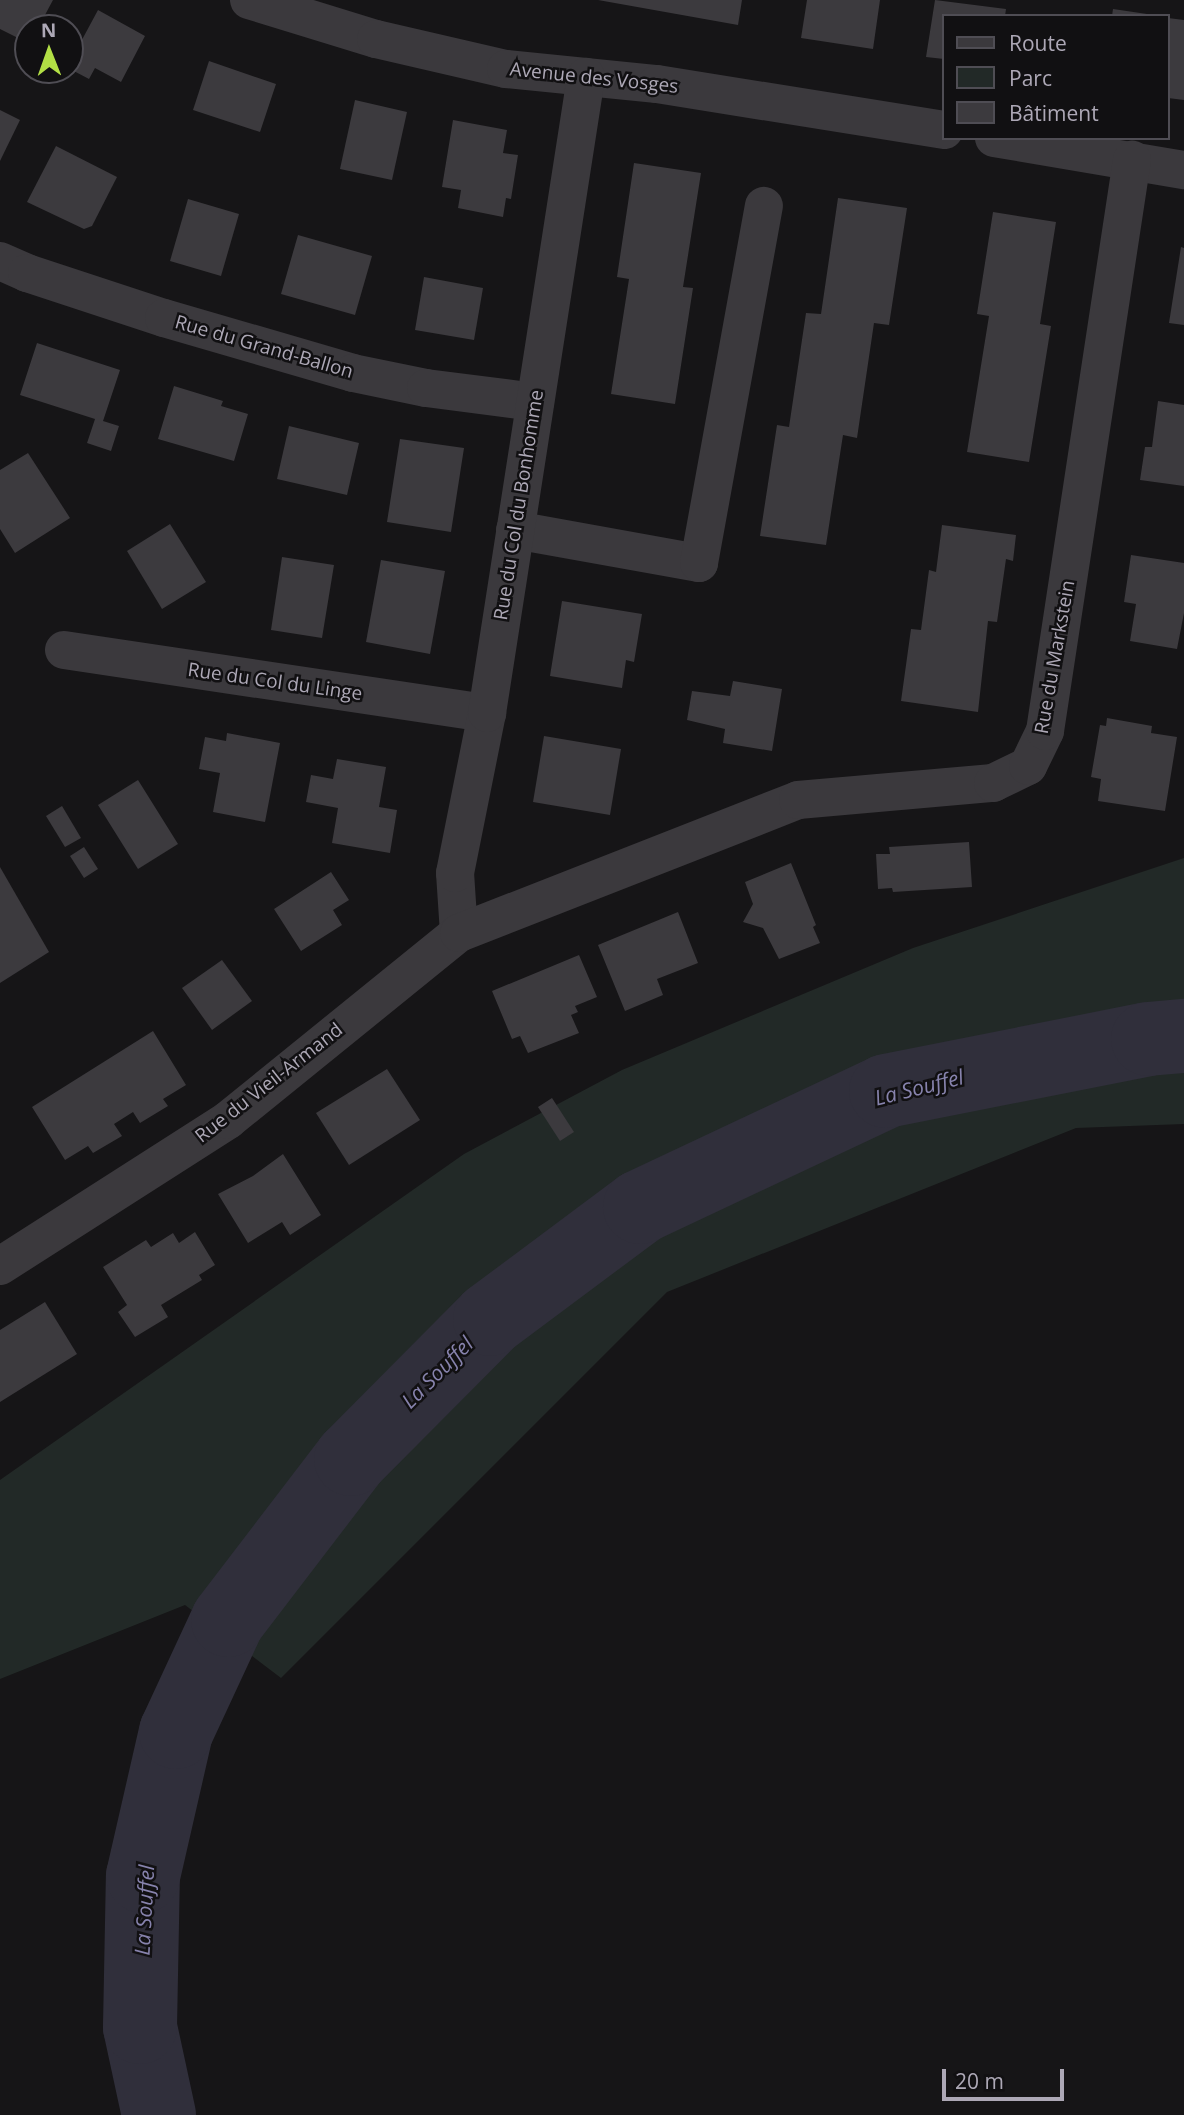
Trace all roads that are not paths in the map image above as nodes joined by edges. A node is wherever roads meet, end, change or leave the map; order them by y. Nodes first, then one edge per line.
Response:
1 (249, 0) edge
2 (586, 77) junction
3 (942, 130) edge
4 (1007, 140) edge
5 (1132, 160) junction
6 (1184, 170) edge
7 (764, 206) dead end
8 (0, 261) edge
9 (535, 402) junction
10 (515, 530) junction
11 (64, 650) dead end
12 (487, 713) junction
13 (459, 933) junction
14 (0, 1266) edge

1 - 2 street, Avenue des Vosges
2 - 3 street, Avenue des Vosges
2 - 9 street, Rue du Col du Bonhomme
4 - 5 street
5 - 6 street
5 - 13 street, Rue du Markstein
7 - 10 street
8 - 9 street, Rue du Grand-Ballon
9 - 10 street, Rue du Col du Bonhomme
10 - 12 street, Rue du Col du Bonhomme
11 - 12 street, Rue du Col du Linge
12 - 13 street, Rue du Col du Bonhomme
13 - 14 street, Rue du Vieil-Armand

